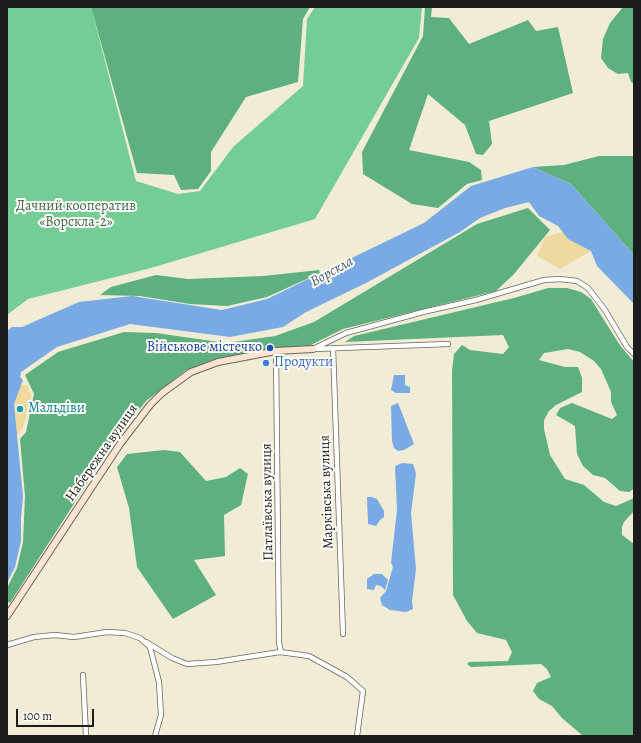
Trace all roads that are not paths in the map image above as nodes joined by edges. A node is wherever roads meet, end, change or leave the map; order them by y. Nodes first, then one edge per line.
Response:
1 (448, 344) dead end
2 (333, 348) junction
3 (313, 349) junction
4 (276, 352) junction
5 (634, 354) edge
6 (7, 616) edge
7 (343, 634) dead end
8 (146, 642) junction
9 (7, 645) edge
10 (281, 652) junction
11 (83, 675) dead end
12 (86, 736) edge
13 (155, 736) edge
14 (357, 736) edge

1 - 2 street, Набережна вулиця
2 - 3 street, Набережна вулиця
2 - 7 street, Марківська вулиця
3 - 4 street, Набережна вулиця
3 - 5 street
4 - 6 street, Набережна вулиця
4 - 10 street, Патлаївська вулиця
8 - 9 street
8 - 10 street
8 - 13 street
10 - 14 street
11 - 12 street

